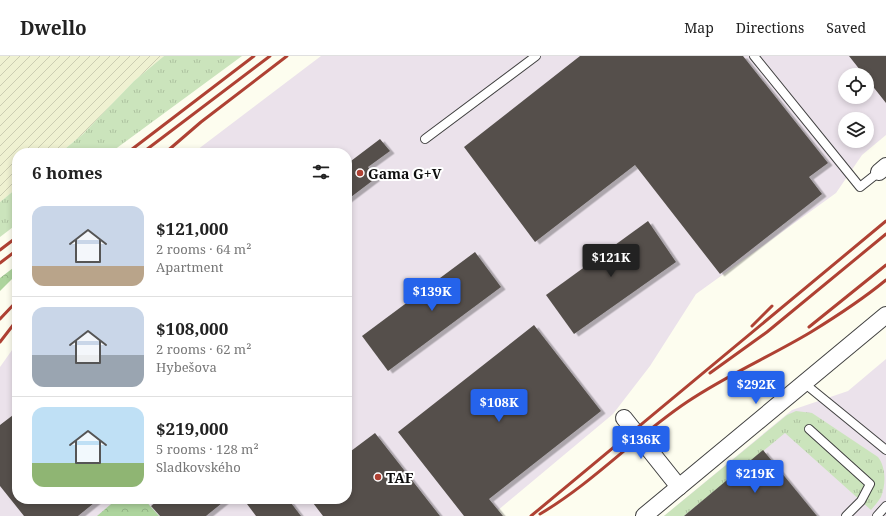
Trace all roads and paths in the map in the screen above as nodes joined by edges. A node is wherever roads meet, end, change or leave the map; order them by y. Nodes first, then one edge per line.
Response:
1 (536, 56) edge
2 (754, 56) edge
3 (425, 139) dead end
4 (883, 169) edge
5 (886, 315) edge
6 (804, 383) junction
7 (624, 418) dead end
8 (810, 429) dead end
9 (886, 450) edge
10 (679, 487) junction
11 (886, 506) edge
12 (644, 516) edge
13 (846, 516) edge
14 (877, 516) edge

1 - 3 lane
2 - 4 lane
5 - 6 street
6 - 9 lane
6 - 10 street
7 - 10 street
8 - 13 lane
10 - 12 street
11 - 14 lane

